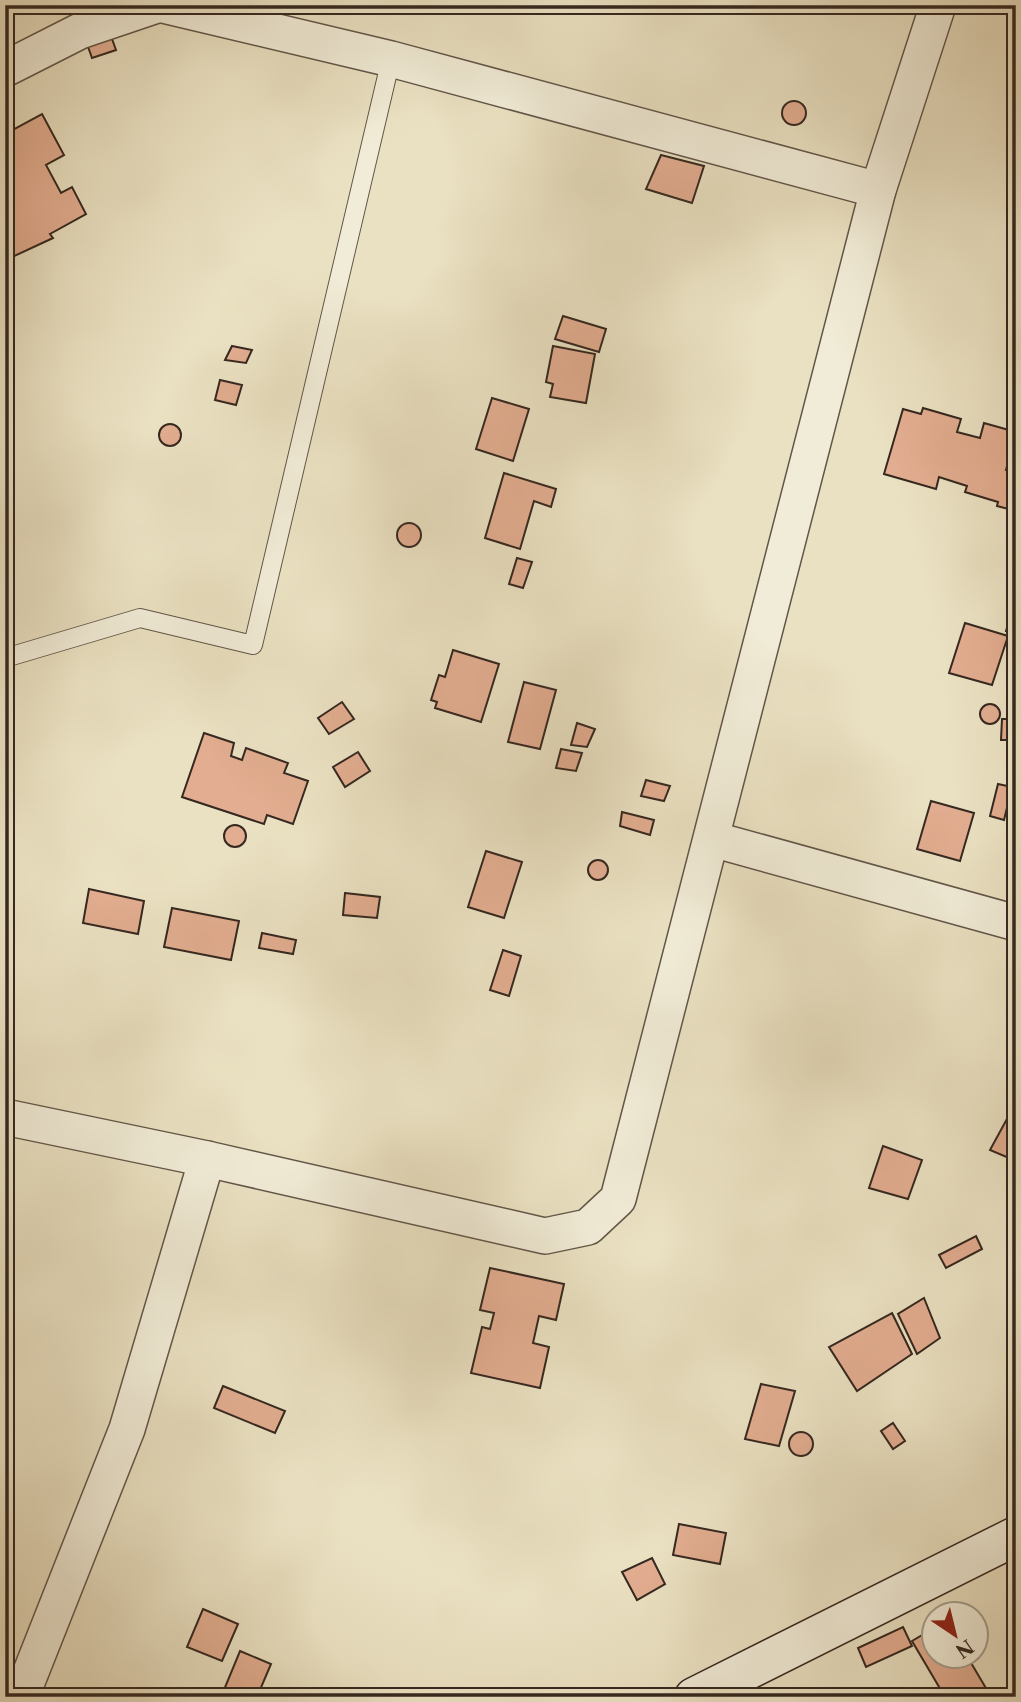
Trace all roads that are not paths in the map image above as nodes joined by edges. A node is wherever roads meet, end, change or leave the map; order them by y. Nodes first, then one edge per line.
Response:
1 (157, 5) edge
2 (163, 5) edge
3 (938, 5) edge
4 (391, 59) junction
5 (5, 69) edge
6 (878, 190) junction
7 (5, 658) edge
8 (712, 839) junction
9 (1016, 923) edge
10 (5, 1117) edge
11 (207, 1159) junction
12 (1016, 1536) edge
13 (21, 1697) edge
14 (694, 1697) edge

1 - 5 street
2 - 4 street
3 - 6 street
4 - 6 street
4 - 7 lane
6 - 8 street
8 - 9 street
8 - 11 street
10 - 11 street
11 - 13 street
12 - 14 street

